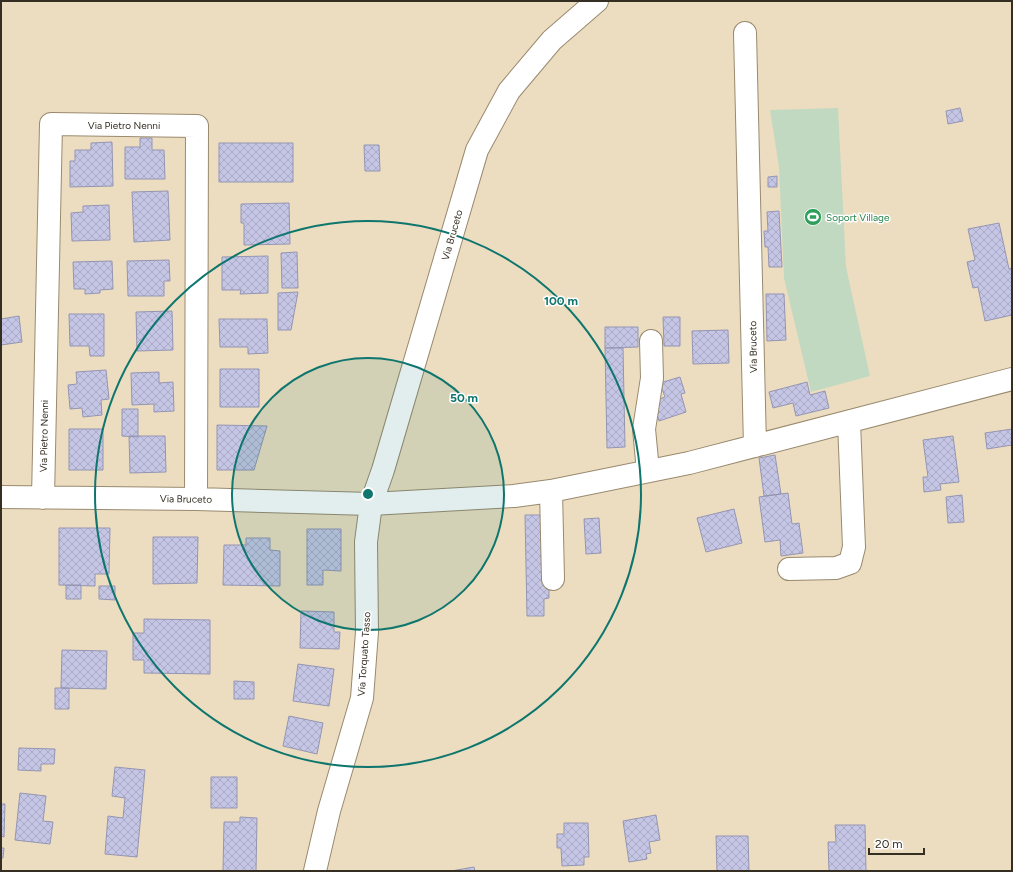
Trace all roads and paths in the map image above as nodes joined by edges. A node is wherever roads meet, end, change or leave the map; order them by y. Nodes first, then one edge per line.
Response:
1 (596, 1) edge
2 (745, 33) dead end
3 (651, 341) dead end
4 (1012, 379) edge
5 (849, 422) junction
6 (755, 446) junction
7 (648, 471) junction
8 (551, 492) junction
9 (1, 497) edge
10 (43, 498) junction
11 (196, 499) junction
12 (370, 504) junction
13 (788, 569) dead end
14 (553, 579) dead end
15 (315, 871) edge

1 - 12 street, Via Bruceto
2 - 6 street, Via Bruceto
3 - 7 street
4 - 5 street, Via Bruceto
5 - 6 street, Via Bruceto
5 - 13 street
6 - 7 street, Via Bruceto
7 - 8 street, Via Bruceto
8 - 12 street, Via Bruceto
8 - 14 street
9 - 10 street, Via Bruceto
10 - 11 street, Via Bruceto
10 - 11 street, Via Pietro Nenni
11 - 12 street, Via Bruceto
12 - 15 street, Via Torquato Tasso

